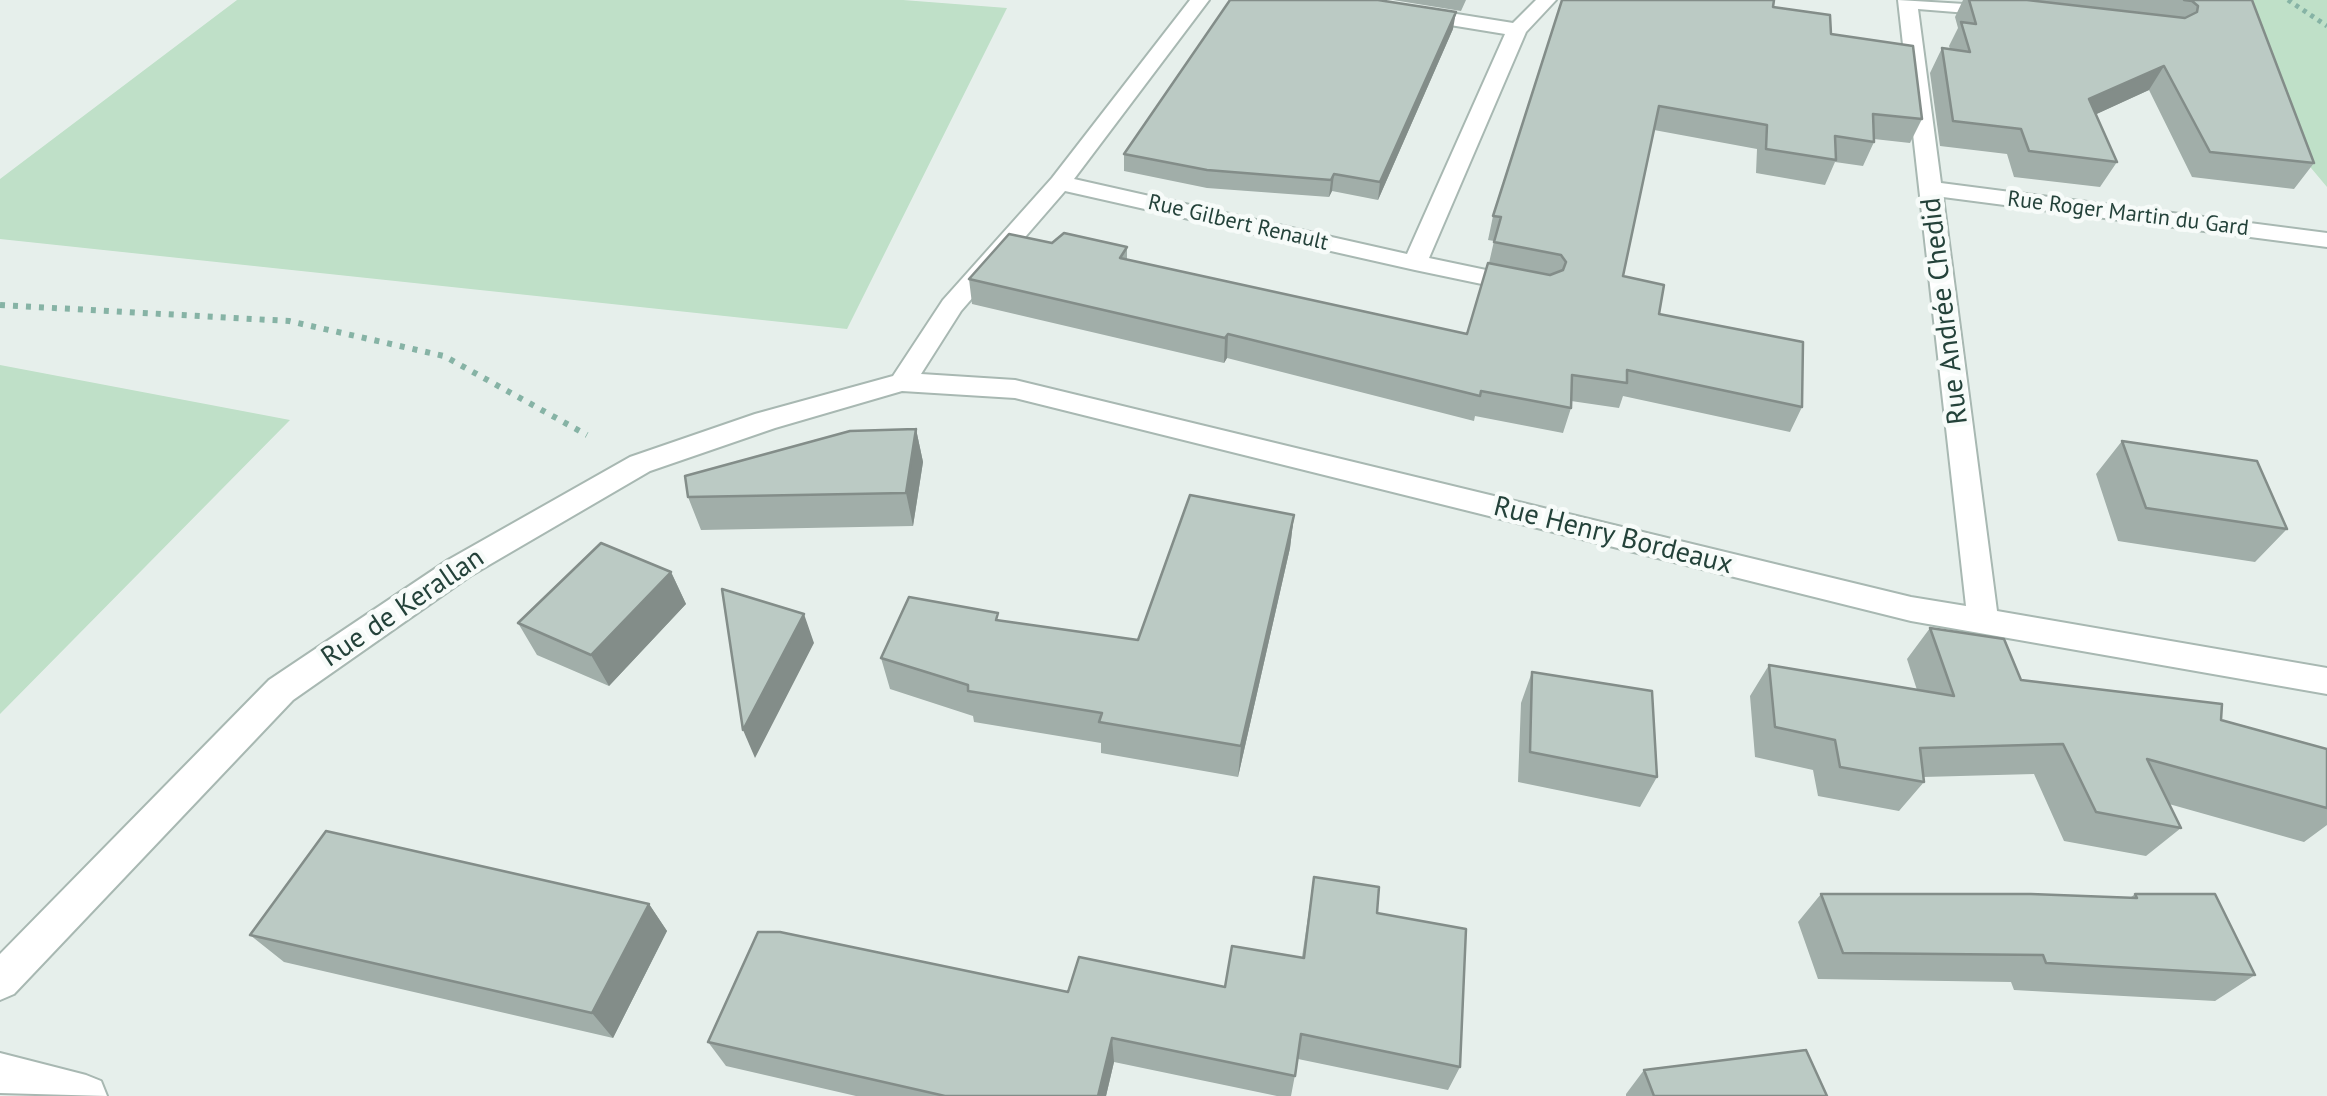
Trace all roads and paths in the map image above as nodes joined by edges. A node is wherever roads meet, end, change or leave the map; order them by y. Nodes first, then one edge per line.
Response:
1 (1200, 0) edge
2 (1334, 0) edge
3 (1548, 0) edge
4 (2288, 0) edge
5 (1907, 1) edge
6 (2020, 15) edge
7 (2327, 26) edge
8 (1517, 30) junction
9 (1060, 183) junction
10 (1930, 188) junction
11 (2327, 240) edge
12 (1416, 263) junction
13 (1544, 288) edge
14 (0, 304) edge
15 (902, 382) junction
16 (640, 464) junction
17 (1983, 621) junction
18 (2327, 681) edge
19 (0, 981) edge
20 (0, 1073) edge
21 (86, 1096) edge

1 - 9 street
2 - 8 street
3 - 8 street
4 - 7 path
5 - 6 street
5 - 10 street, Rue Andrée Chedid
8 - 12 street
9 - 12 street, Rue Gilbert Renault
9 - 15 street
10 - 11 street, Rue Roger Martin du Gard
10 - 17 street, Rue Andrée Chedid
12 - 13 street, Rue Gilbert Renault
14 - 16 path
15 - 16 street, Rue de Kerallan
15 - 17 street, Rue Henry Bordeaux
16 - 19 street, Rue de Kerallan
17 - 18 street, Rue Henry Bordeaux
20 - 21 street

